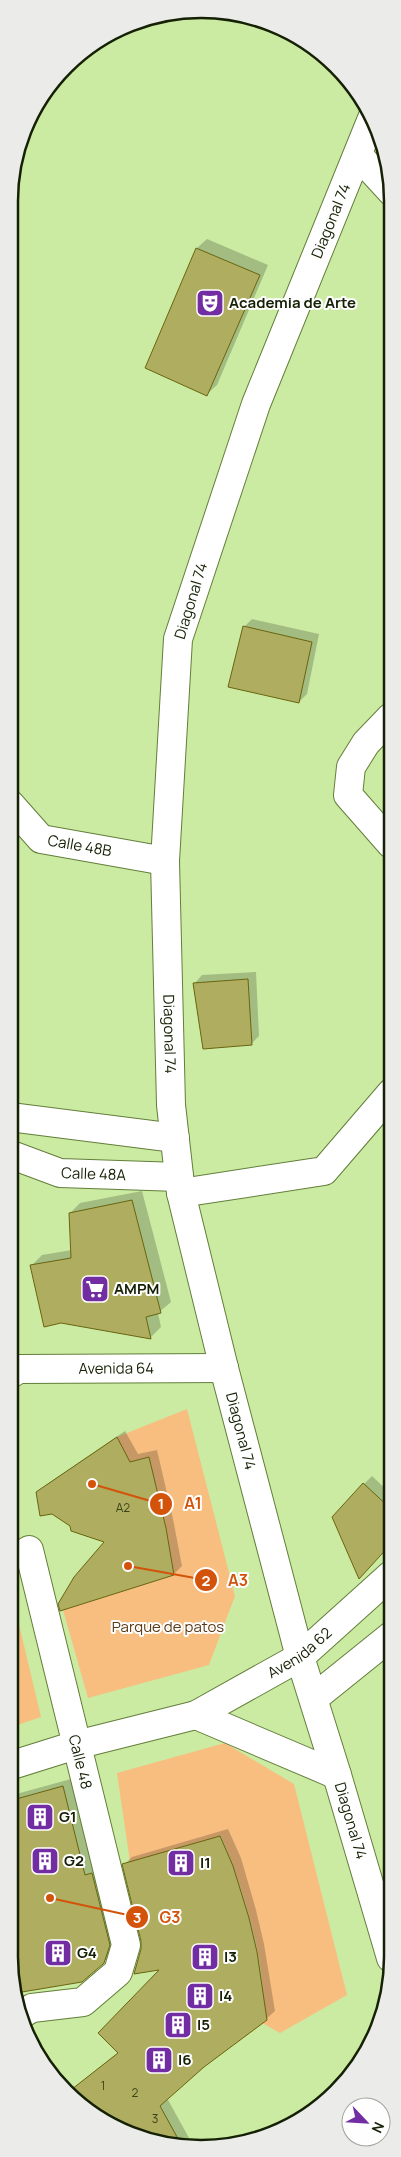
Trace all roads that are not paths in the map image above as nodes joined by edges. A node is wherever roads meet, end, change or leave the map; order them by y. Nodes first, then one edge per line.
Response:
1 (369, 127) edge
2 (358, 155) junction
3 (382, 182) edge
4 (384, 725) edge
5 (18, 813) edge
6 (384, 836) edge
7 (165, 861) junction
8 (384, 1101) edge
9 (18, 1118) edge
10 (175, 1138) junction
11 (18, 1157) edge
12 (180, 1185) junction
13 (224, 1368) junction
14 (18, 1370) edge
15 (29, 1550) dead end
16 (384, 1581) edge
17 (384, 1642) edge
18 (300, 1657) junction
19 (314, 1698) junction
20 (196, 1715) junction
21 (76, 1745) junction
22 (18, 1763) edge
23 (337, 1775) junction
24 (384, 1934) edge
25 (26, 2011) edge

1 - 2 street, Diagonal 74
2 - 3 street
2 - 7 street, Diagonal 74
4 - 6 street
5 - 7 street, Calle 48B
7 - 10 street, Diagonal 74
8 - 12 street, Calle 48A
9 - 10 street
10 - 12 street, Diagonal 74
11 - 12 street, Calle 48A
12 - 13 street, Diagonal 74
13 - 14 street, Avenida 64
13 - 18 street, Diagonal 74
15 - 21 street, Calle 48
16 - 18 street, Avenida 62
17 - 19 street
18 - 19 street, Diagonal 74
18 - 20 street, Avenida 62
19 - 23 street, Diagonal 74
20 - 21 street, Avenida 62
20 - 23 street
21 - 22 street, Avenida 62
21 - 25 street, Calle 48
23 - 24 street, Diagonal 74

